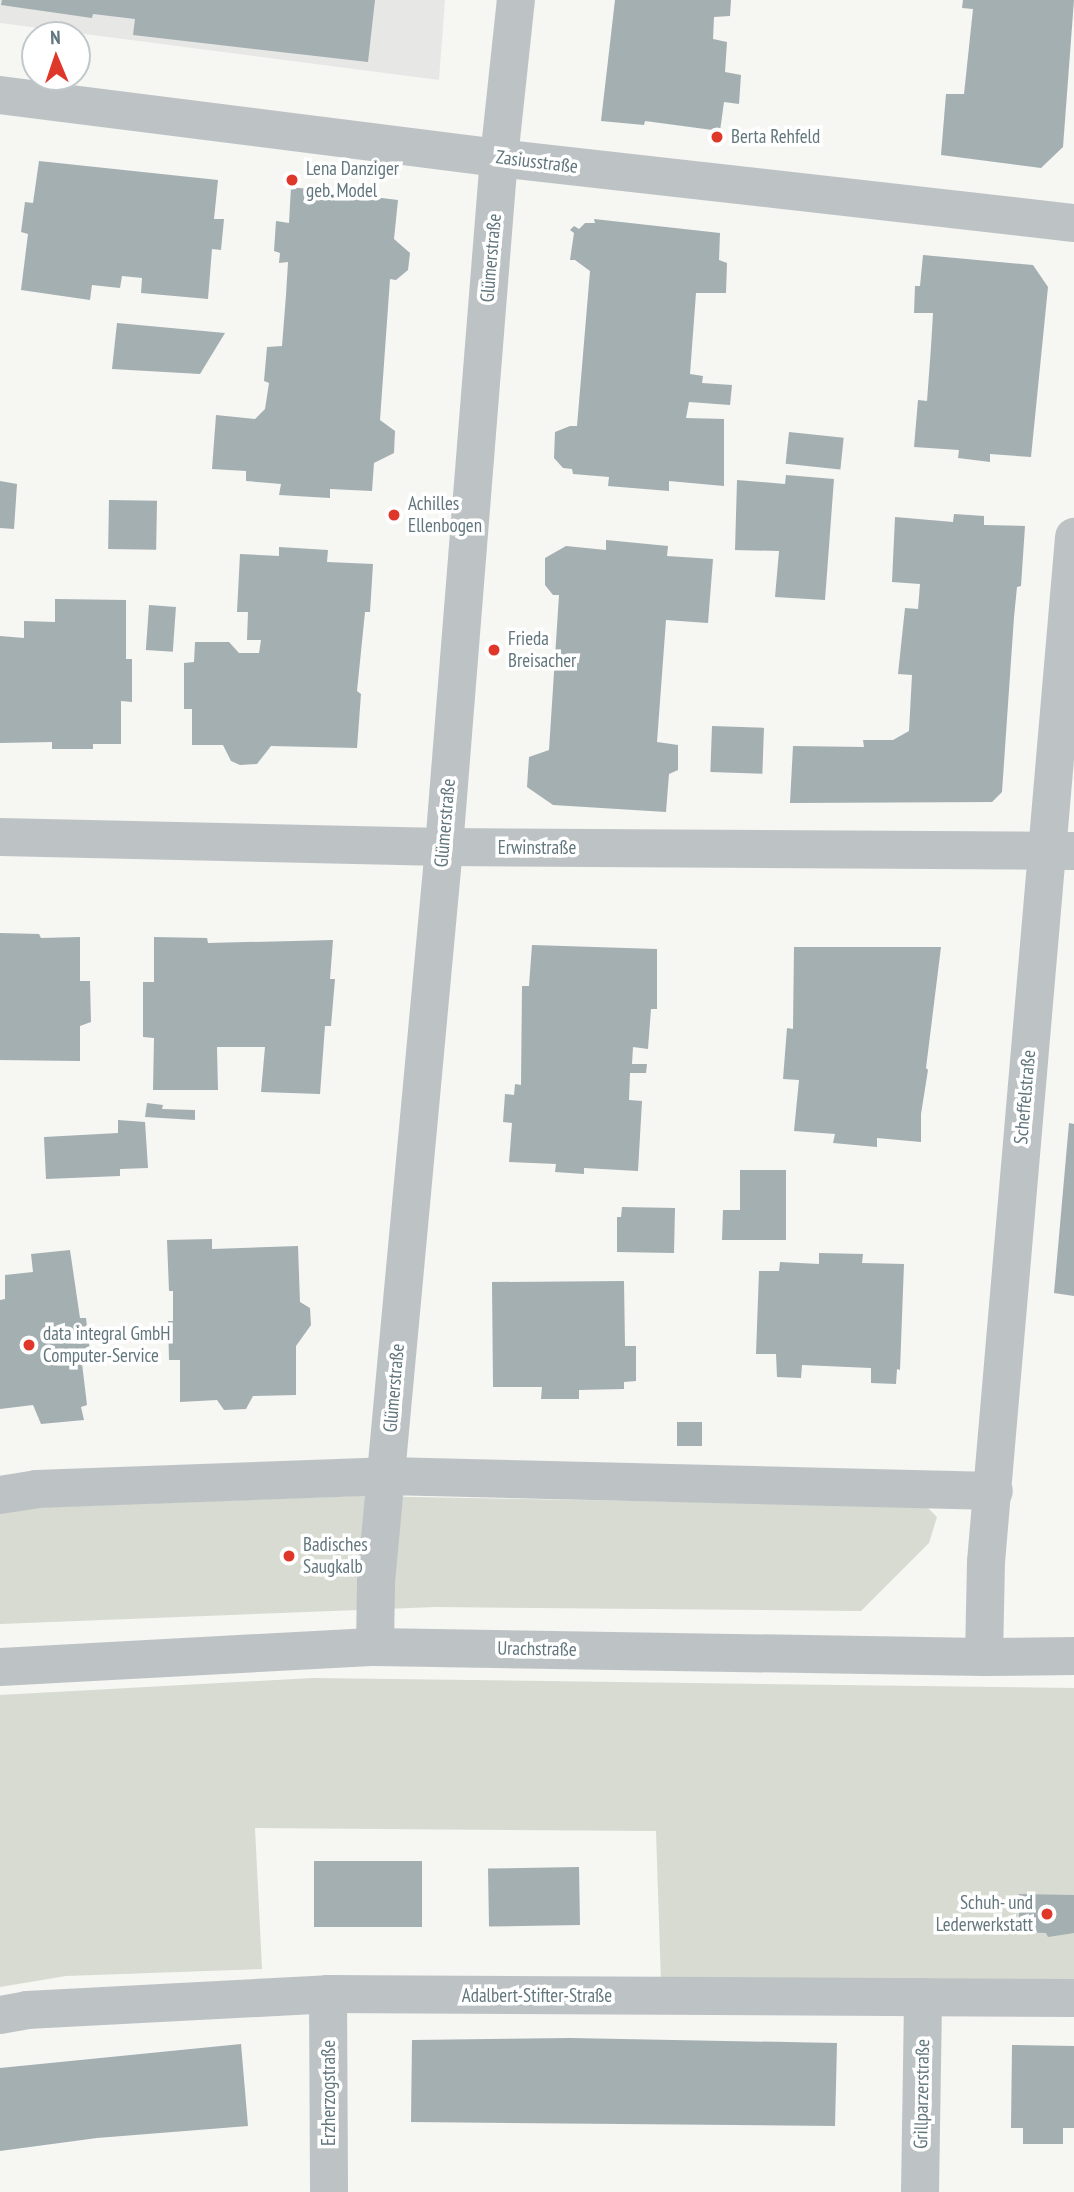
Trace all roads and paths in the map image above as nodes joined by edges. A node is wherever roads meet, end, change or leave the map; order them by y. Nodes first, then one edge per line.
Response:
1 (516, 0) edge
2 (0, 95) edge
3 (499, 158) junction
4 (1074, 223) edge
5 (1074, 537) edge
6 (0, 837) edge
7 (444, 847) junction
8 (1060, 850) edge
9 (386, 1476) junction
10 (994, 1491) junction
11 (0, 1495) edge
12 (375, 1647) junction
13 (1074, 1656) edge
14 (984, 1657) junction
15 (0, 1667) edge
16 (328, 1994) junction
17 (923, 1997) junction
18 (1074, 1998) edge
19 (0, 2015) edge
20 (329, 2192) edge
21 (920, 2192) edge

1 - 3 street, Glümerstraße
2 - 3 street, Zasiusstraße
3 - 4 street, Zasiusstraße
3 - 7 street, Glümerstraße
5 - 8 street, Scheffelstraße
6 - 7 street, Erwinstraße
7 - 8 street, Erwinstraße
7 - 9 street, Glümerstraße
8 - 10 street, Scheffelstraße
9 - 10 street
9 - 11 street
9 - 12 street, Glümerstraße
10 - 14 street, Scheffelstraße
12 - 14 street, Urachstraße
12 - 15 street, Urachstraße
13 - 14 street, Urachstraße
16 - 17 street, Adalbert-Stifter-Straße
16 - 19 street, Adalbert-Stifter-Straße
16 - 20 street, Erzherzogstraße
17 - 18 street, Adalbert-Stifter-Straße
17 - 21 street, Grillparzerstraße

